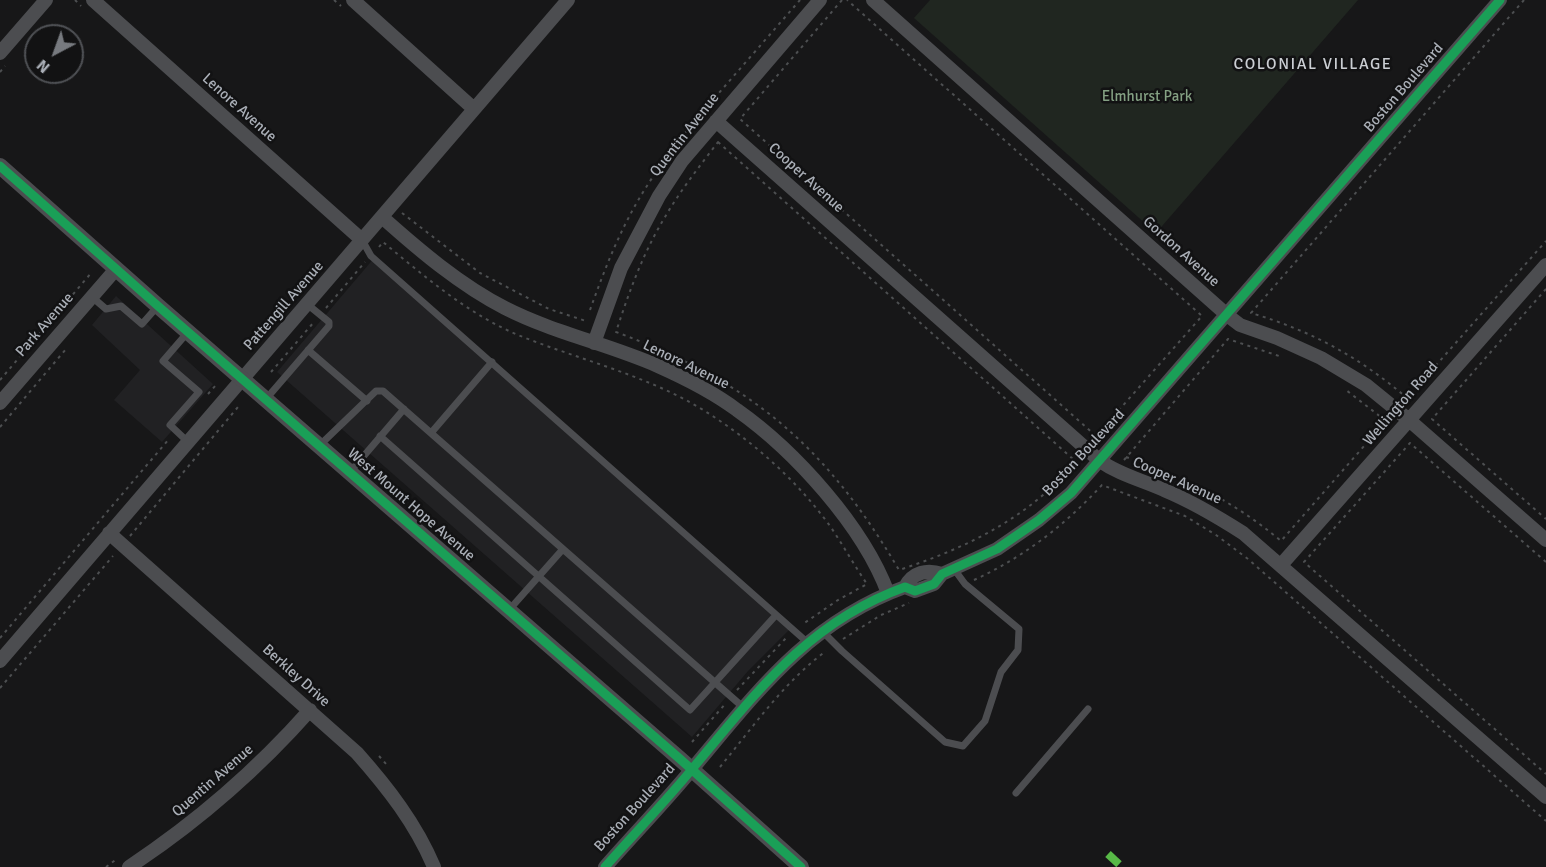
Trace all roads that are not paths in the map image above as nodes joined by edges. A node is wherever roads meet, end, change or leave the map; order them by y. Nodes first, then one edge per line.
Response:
1 (46, 0) edge
2 (568, 0) edge
3 (820, 0) edge
4 (873, 0) edge
5 (1500, 0) edge
6 (88, 4) edge
7 (348, 4) edge
8 (0, 53) edge
9 (474, 109) junction
10 (716, 121) junction
11 (0, 166) edge
12 (381, 217) junction
13 (362, 240) junction
14 (1546, 265) edge
15 (116, 269) junction
16 (92, 297) junction
17 (307, 304) junction
18 (158, 306) junction
19 (1227, 315) junction
20 (188, 332) junction
21 (594, 343) junction
22 (308, 350) junction
23 (492, 362) junction
24 (243, 379) junction
25 (3, 389) edge
26 (266, 399) junction
27 (367, 401) junction
28 (404, 409) junction
29 (1409, 420) junction
30 (431, 433) junction
31 (380, 436) junction
32 (187, 441) junction
33 (320, 445) junction
34 (1100, 461) junction
35 (350, 472) junction
36 (105, 538) junction
37 (1546, 540) edge
38 (563, 549) junction
39 (1281, 565) junction
40 (948, 572) junction
41 (539, 576) junction
42 (888, 593) junction
43 (509, 610) junction
44 (776, 615) junction
45 (822, 631) junction
46 (807, 642) junction
47 (0, 661) edge
48 (716, 683) junction
49 (744, 708) junction
50 (1088, 709) dead end
51 (310, 710) junction
52 (692, 770) junction
53 (1016, 793) dead end
54 (1546, 797) edge
55 (129, 867) edge
56 (434, 867) edge
57 (605, 867) edge
58 (801, 867) edge

1 - 8 street
2 - 9 street, Pattengill Avenue
3 - 10 street, Quentin Avenue
4 - 19 street, Gordon Avenue
5 - 19 street, Boston Boulevard
6 - 13 street, Lenore Avenue
7 - 9 street
9 - 12 street, Pattengill Avenue
10 - 21 street, Quentin Avenue
10 - 34 street, Cooper Avenue
11 - 15 street, West Mount Hope Avenue
12 - 13 street, Pattengill Avenue
12 - 21 street, Lenore Avenue
13 - 17 street, Pattengill Avenue
13 - 23 lane
14 - 29 street, Wellington Road
15 - 16 street, Park Avenue
15 - 18 street, West Mount Hope Avenue
16 - 18 lane
16 - 25 street, Park Avenue
17 - 22 lane
17 - 24 street, Pattengill Avenue
18 - 20 street, West Mount Hope Avenue
19 - 29 street, Gordon Avenue
19 - 34 street, Boston Boulevard
20 - 24 street, West Mount Hope Avenue
20 - 32 lane
21 - 42 street, Lenore Avenue
22 - 26 lane
22 - 27 lane
23 - 30 lane
23 - 44 lane
24 - 26 street, West Mount Hope Avenue
24 - 32 street, Pattengill Avenue
26 - 33 street, West Mount Hope Avenue
27 - 28 lane
27 - 33 lane
28 - 30 lane
28 - 31 lane
29 - 37 street, Gordon Avenue
29 - 39 street, Wellington Road
30 - 38 lane
31 - 35 lane
31 - 41 lane
32 - 36 street, Pattengill Avenue
33 - 35 street, West Mount Hope Avenue
34 - 39 street, Cooper Avenue
34 - 40 street, Boston Boulevard
35 - 43 street, West Mount Hope Avenue
36 - 47 street, Pattengill Avenue
36 - 51 street, Berkley Drive
38 - 41 lane
38 - 48 lane
39 - 54 street, Cooper Avenue
40 - 42 street, Boston Boulevard
40 - 45 lane
41 - 43 lane
41 - 48 lane
42 - 45 street, Boston Boulevard
43 - 52 street, West Mount Hope Avenue
44 - 46 lane
44 - 48 lane
45 - 46 street, Boston Boulevard
46 - 49 street, Boston Boulevard
48 - 49 lane
49 - 52 street, Boston Boulevard
50 - 53 lane
51 - 55 street, Quentin Avenue
51 - 56 street, Berkley Drive
52 - 57 street, Boston Boulevard
52 - 58 street, West Mount Hope Avenue

